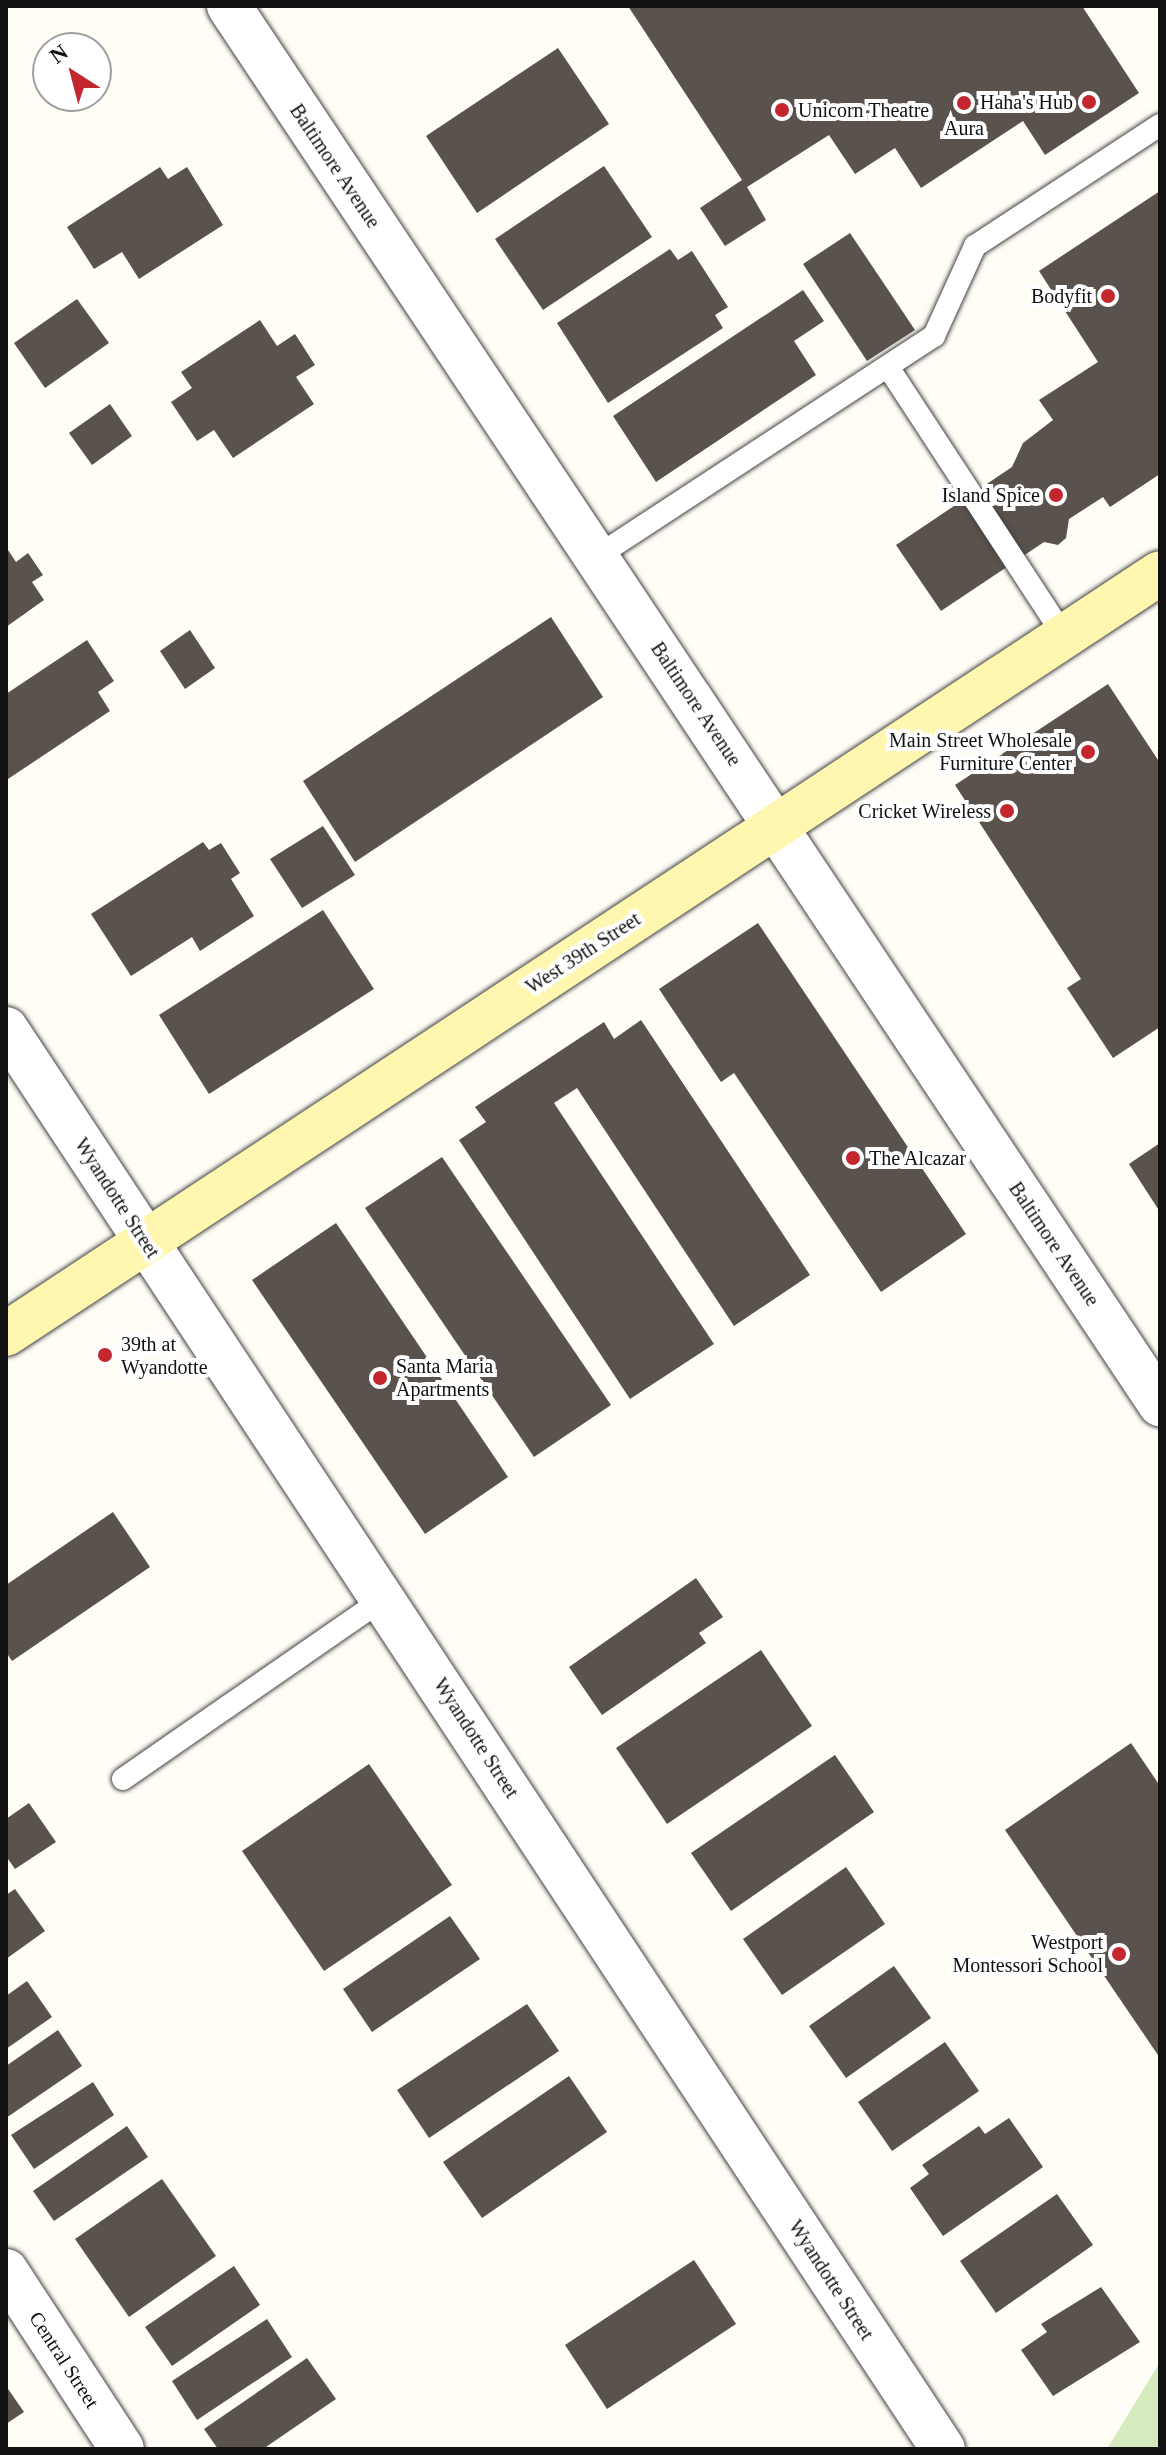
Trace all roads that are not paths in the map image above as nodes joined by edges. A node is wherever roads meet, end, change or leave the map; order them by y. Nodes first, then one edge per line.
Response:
1 (229, 6) edge
2 (1160, 125) edge
3 (888, 367) junction
4 (596, 557) junction
5 (1160, 573) edge
6 (1064, 636) junction
7 (776, 825) junction
8 (6, 1029) edge
9 (143, 1242) junction
10 (6, 1334) edge
11 (1160, 1404) edge
12 (384, 1598) junction
13 (123, 1779) dead end
14 (6, 2271) edge
15 (122, 2449) edge
16 (943, 2449) edge

1 - 4 street, Baltimore Avenue
2 - 3 lane
3 - 4 lane
3 - 6 lane
4 - 7 street, Baltimore Avenue
5 - 6 main road, West 39th Street
6 - 7 main road, West 39th Street
7 - 9 main road, West 39th Street
7 - 11 street, Baltimore Avenue
8 - 9 street, Wyandotte Street
9 - 10 main road, West 39th Street
9 - 12 street, Wyandotte Street
12 - 13 lane
12 - 16 street, Wyandotte Street
14 - 15 street, Central Street

